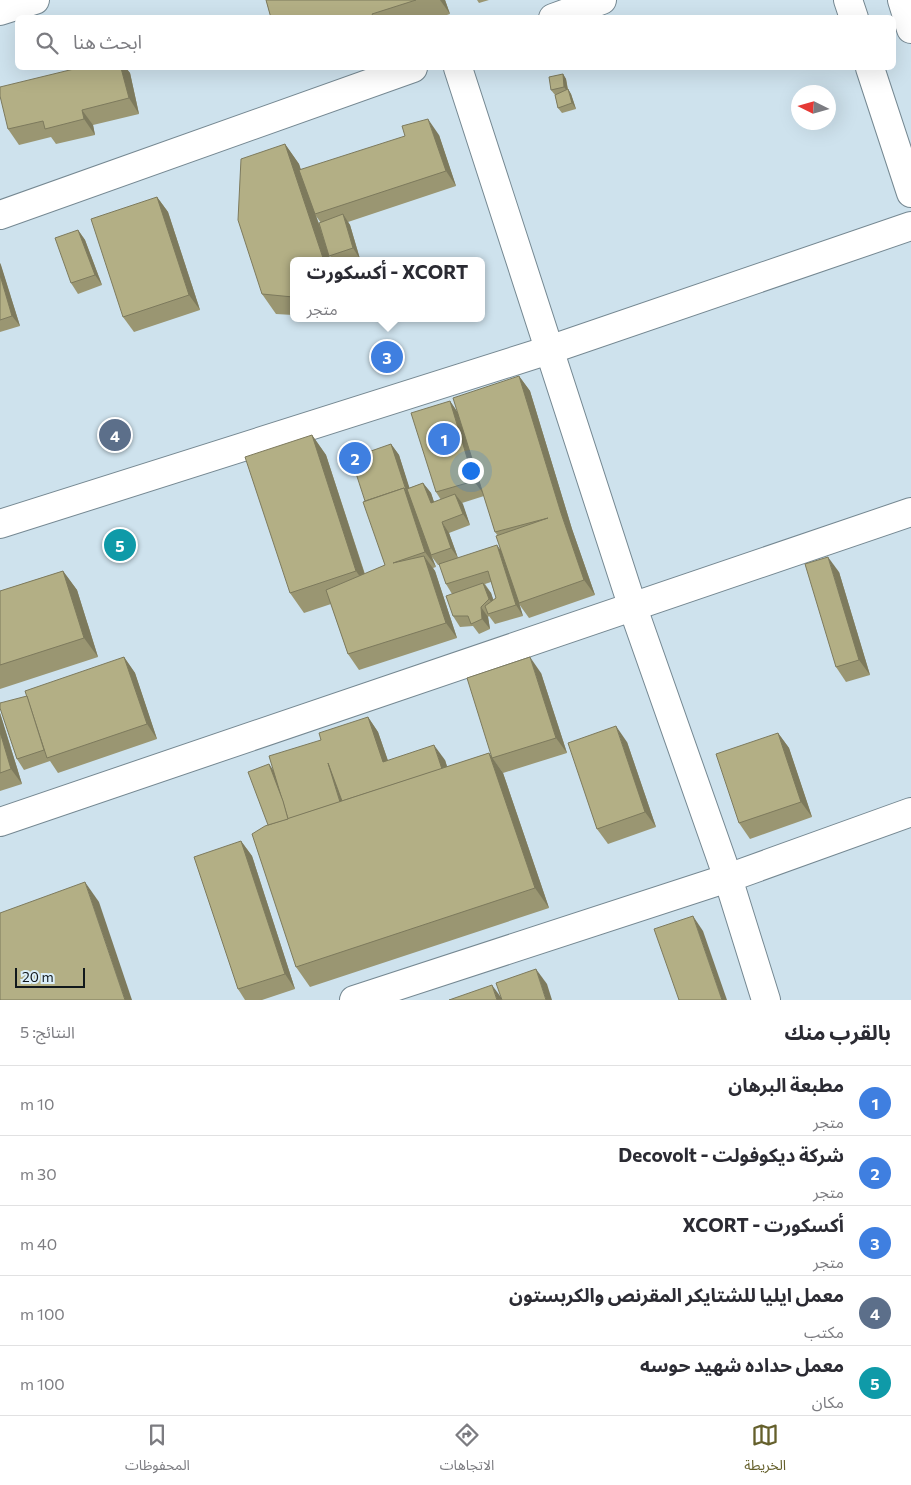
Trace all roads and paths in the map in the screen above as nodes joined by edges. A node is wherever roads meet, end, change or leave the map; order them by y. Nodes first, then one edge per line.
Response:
1 (35, 0) edge
2 (602, 0) edge
3 (848, 0) edge
4 (902, 0) edge
5 (0, 11) edge
6 (561, 15) edge
7 (853, 15) edge
8 (911, 29) edge
9 (408, 70) edge
10 (459, 70) edge
11 (871, 70) edge
12 (911, 193) edge
13 (0, 215) edge
14 (911, 226) edge
15 (548, 350) junction
16 (911, 512) edge
17 (0, 524) edge
18 (633, 608) junction
19 (911, 812) edge
20 (0, 822) edge
21 (728, 878) junction
22 (354, 1000) edge
23 (766, 1000) edge

1 - 5 street
2 - 6 street
3 - 7 street
4 - 8 street
9 - 13 street
10 - 15 street
11 - 12 street
14 - 15 street
15 - 17 street
15 - 18 street
16 - 18 street
18 - 20 street
18 - 21 street
19 - 21 street
21 - 22 street
21 - 23 street

